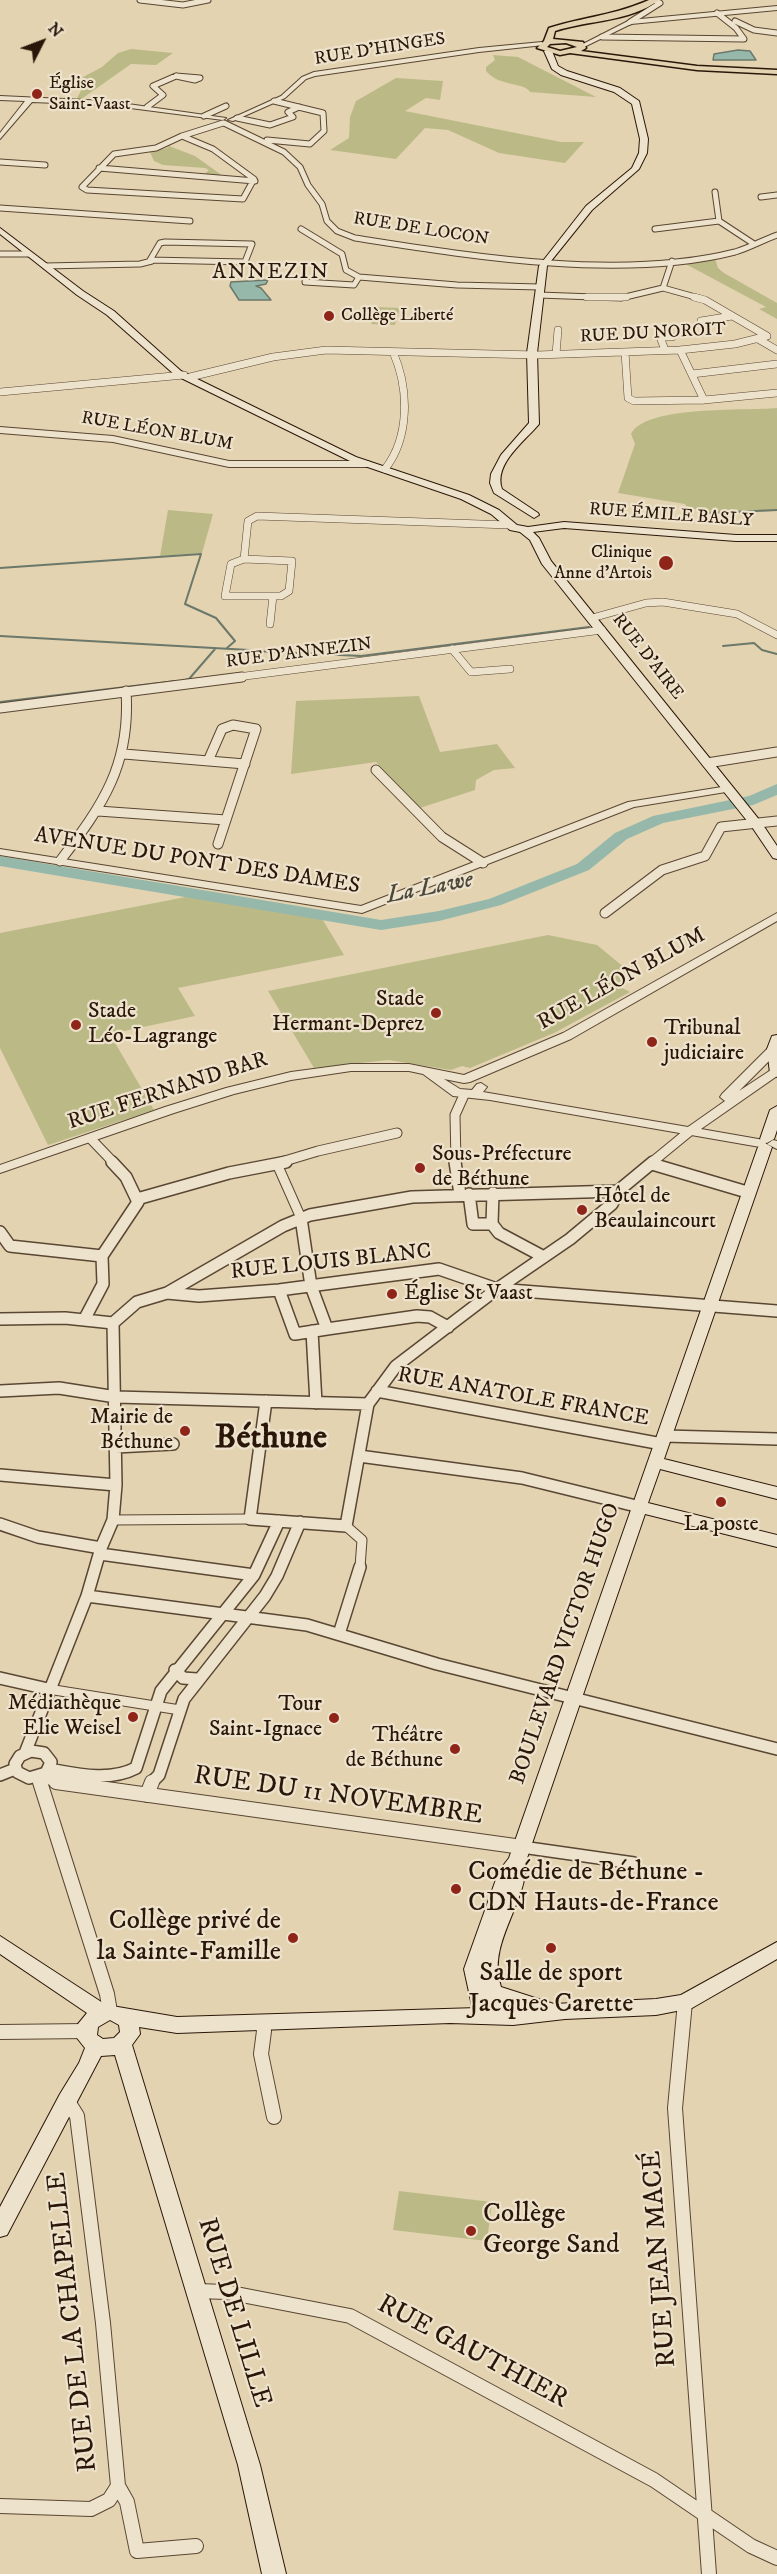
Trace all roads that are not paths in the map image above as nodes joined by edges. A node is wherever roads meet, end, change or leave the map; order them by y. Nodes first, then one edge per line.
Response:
1 (140, 0) edge
2 (208, 0) edge
3 (655, 0) edge
4 (777, 8) edge
5 (727, 12) junction
6 (717, 13) junction
7 (630, 22) junction
8 (777, 33) edge
9 (601, 37) junction
10 (546, 44) junction
11 (580, 46) junction
12 (569, 53) junction
13 (614, 58) junction
14 (553, 63) junction
15 (777, 72) edge
16 (175, 76) dead end
17 (0, 98) edge
18 (29, 101) junction
19 (274, 101) junction
20 (226, 106) dead end
21 (147, 107) junction
22 (298, 107) junction
23 (224, 120) junction
24 (272, 125) junction
25 (256, 132) dead end
26 (1, 134) edge
27 (182, 136) junction
28 (264, 141) junction
29 (0, 162) edge
30 (45, 165) dead end
31 (99, 168) junction
32 (255, 181) junction
33 (715, 192) dead end
34 (777, 195) edge
35 (761, 197) dead end
36 (0, 208) edge
37 (190, 221) dead end
38 (719, 221) junction
39 (301, 229) dead end
40 (655, 229) dead end
41 (0, 230) edge
42 (777, 235) edge
43 (754, 244) junction
44 (0, 254) edge
45 (29, 254) junction
46 (674, 260) junction
47 (152, 261) junction
48 (545, 262) junction
49 (45, 266) junction
50 (359, 277) junction
51 (305, 282) dead end
52 (663, 288) junction
53 (540, 291) junction
54 (732, 316) junction
55 (701, 321) dead end
56 (558, 330) dead end
57 (767, 336) junction
58 (672, 337) dead end
59 (758, 339) junction
60 (774, 344) edge
61 (665, 350) junction
62 (680, 350) junction
63 (777, 350) edge
64 (393, 352) junction
65 (625, 352) junction
66 (556, 354) junction
67 (532, 355) junction
68 (777, 364) edge
69 (692, 375) junction
70 (187, 376) junction
71 (0, 392) edge
72 (777, 393) edge
73 (704, 400) junction
74 (0, 430) edge
75 (363, 462) junction
76 (385, 469) junction
77 (483, 507) junction
78 (514, 514) junction
79 (539, 525) junction
80 (777, 538) edge
81 (244, 559) junction
82 (273, 596) junction
83 (597, 617) junction
84 (270, 624) dead end
85 (602, 630) junction
86 (777, 636) edge
87 (452, 650) junction
88 (510, 669) dead end
89 (126, 691) junction
90 (0, 708) edge
91 (777, 752) edge
92 (124, 754) junction
93 (208, 761) junction
94 (707, 763) junction
95 (245, 764) junction
96 (376, 770) dead end
97 (734, 797) junction
98 (98, 812) junction
99 (226, 820) junction
100 (777, 821) edge
101 (757, 825) junction
102 (218, 844) dead end
103 (0, 852) edge
104 (777, 855) edge
105 (60, 861) junction
106 (483, 863) junction
107 (605, 913) dead end
108 (777, 916) edge
109 (775, 1044) edge
110 (424, 1070) junction
111 (777, 1071) edge
112 (477, 1082) junction
113 (462, 1093) junction
114 (777, 1110) edge
115 (703, 1119) junction
116 (690, 1131) junction
117 (397, 1132) dead end
118 (91, 1139) junction
119 (768, 1144) edge
120 (278, 1164) junction
121 (652, 1164) junction
122 (0, 1169) edge
123 (618, 1191) junction
124 (747, 1192) junction
125 (494, 1193) junction
126 (464, 1194) junction
127 (137, 1199) junction
128 (301, 1218) junction
129 (492, 1224) junction
130 (0, 1232) edge
131 (10, 1245) junction
132 (0, 1252) edge
133 (102, 1256) junction
134 (544, 1257) junction
135 (311, 1286) junction
136 (497, 1289) junction
137 (279, 1290) junction
138 (167, 1293) junction
139 (708, 1305) junction
140 (777, 1311) edge
141 (0, 1319) edge
142 (84, 1320) junction
143 (112, 1323) junction
144 (448, 1327) junction
145 (327, 1329) junction
146 (312, 1331) junction
147 (0, 1391) edge
148 (376, 1391) junction
149 (116, 1397) junction
150 (266, 1401) junction
151 (316, 1403) junction
152 (368, 1404) junction
153 (777, 1439) edge
154 (664, 1440) junction
155 (173, 1444) dead end
156 (116, 1447) junction
157 (359, 1456) junction
158 (656, 1462) junction
159 (1, 1476) edge
160 (116, 1485) junction
161 (777, 1493) edge
162 (640, 1507) junction
163 (250, 1519) junction
164 (113, 1520) junction
165 (279, 1521) junction
166 (300, 1522) junction
167 (0, 1524) edge
168 (346, 1526) junction
169 (777, 1541) edge
170 (100, 1551) junction
171 (360, 1566) joint
172 (254, 1575) junction
173 (87, 1596) junction
174 (224, 1613) junction
175 (248, 1617) junction
176 (339, 1634) junction
177 (176, 1670) junction
178 (0, 1678) edge
179 (197, 1680) junction
180 (48, 1689) junction
181 (572, 1697) junction
182 (157, 1706) junction
183 (180, 1710) junction
184 (777, 1749) edge
185 (25, 1753) junction
186 (15, 1768) junction
187 (46, 1771) junction
188 (0, 1776) edge
189 (147, 1795) junction
190 (520, 1854) junction
191 (634, 1863) dead end
192 (0, 1944) edge
193 (777, 1950) edge
194 (685, 2002) junction
195 (488, 2005) junction
196 (561, 2012) junction
197 (262, 2022) junction
198 (0, 2032) edge
199 (107, 2032) junction
200 (67, 2100) junction
201 (274, 2117) dead end
202 (0, 2228) edge
203 (198, 2291) junction
204 (118, 2486) junction
205 (0, 2506) edge
206 (703, 2513) junction
207 (196, 2546) dead end
208 (777, 2558) edge
209 (274, 2574) edge
210 (709, 2574) edge

1 - 2 street
3 - 7 street
3 - 10 main road
4 - 5 street
5 - 6 street
5 - 8 street
6 - 7 street
6 - 9 street
7 - 9 street
9 - 11 street
10 - 11 main road
10 - 12 main road
10 - 14 main road
10 - 19 street, RUE D'HINGES
11 - 12 main road
11 - 13 main road
12 - 13 main road
12 - 14 main road
13 - 15 main road
14 - 48 main road
16 - 21 street
17 - 18 street
18 - 21 street
18 - 26 street
19 - 22 street
19 - 23 street, RUE D'HINGES
20 - 23 street
21 - 23 street
22 - 24 street
22 - 28 street
23 - 24 street
23 - 27 street
23 - 28 street, RUE DE LOCON
24 - 25 street
27 - 31 street
27 - 32 street
28 - 48 street, RUE DE LOCON
29 - 30 street
31 - 32 street
31 - 32 street
33 - 38 street
34 - 35 street
36 - 37 street
38 - 40 street
38 - 43 street
39 - 50 street
41 - 45 main road
42 - 43 street, RUE DE LOCON
43 - 46 street, RUE DE LOCON
44 - 45 street
45 - 49 main road
46 - 48 street, RUE DE LOCON
46 - 52 street
47 - 47 street
47 - 49 street
48 - 53 main road
49 - 70 main road
50 - 51 street
50 - 53 street
52 - 53 street
52 - 54 street, RUE DU NOROIT
53 - 67 main road
54 - 55 street
54 - 57 street, RUE DU NOROIT
56 - 66 street
57 - 59 street, RUE DU NOROIT
57 - 60 street
58 - 61 street
59 - 60 street
59 - 62 street, RUE DU NOROIT
60 - 63 street
61 - 62 street, RUE DU NOROIT
61 - 65 street, RUE DU NOROIT
62 - 69 street
64 - 67 street, RUE DU NOROIT
64 - 70 street, RUE DU NOROIT
64 - 76 street
65 - 66 street, RUE DU NOROIT
65 - 73 street
66 - 67 street, RUE DU NOROIT
67 - 78 main road
68 - 69 street
69 - 73 street
70 - 71 street, RUE DU NOROIT
70 - 75 main road
72 - 73 street
74 - 75 street, RUE LÉON BLUM
75 - 76 main road
76 - 77 main road
77 - 78 main road
77 - 78 main road
78 - 79 main road, RUE ÉMILE BASLY
78 - 79 main road, RUE D'AIRE
78 - 81 street
79 - 80 main road, RUE ÉMILE BASLY
79 - 83 main road, RUE D'AIRE
81 - 82 street
81 - 82 street
82 - 84 street
83 - 85 main road, RUE D'AIRE
83 - 86 street
85 - 87 street, RUE D'ANNEZIN
85 - 94 main road, RUE D'AIRE
87 - 88 street
87 - 89 street, RUE D'ANNEZIN
89 - 90 street, RUE D'ANNEZIN
89 - 92 street
91 - 94 street
92 - 93 street
92 - 98 street
93 - 95 street
93 - 95 street
94 - 97 main road, RUE D'AIRE
95 - 99 street
96 - 106 street
97 - 101 main road, RUE D'AIRE
97 - 106 street, AVENUE DU PONT DES DAMES
98 - 99 street
98 - 105 street
99 - 102 street
100 - 101 street
101 - 104 main road, RUE D'AIRE
101 - 107 street
103 - 105 street, AVENUE DU PONT DES DAMES
105 - 106 street, AVENUE DU PONT DES DAMES
108 - 112 street, RUE LÉON BLUM
109 - 111 main road
109 - 115 street
110 - 112 street, RUE FERNAND BAR
110 - 113 street, RUE FERNAND BAR
110 - 118 street, RUE FERNAND BAR
111 - 115 street
112 - 113 street, RUE FERNAND BAR
112 - 113 street
112 - 116 street, RUE FERNAND BAR
113 - 126 street
114 - 119 main road, BOULEVARD VICTOR HUGO
115 - 116 street
116 - 119 street, RUE FERNAND BAR
116 - 121 street
117 - 120 street
118 - 122 street, RUE FERNAND BAR
118 - 127 street
119 - 124 main road, BOULEVARD VICTOR HUGO
120 - 127 street
120 - 128 street
121 - 123 street
121 - 124 street
123 - 125 street
123 - 134 street
124 - 139 main road, BOULEVARD VICTOR HUGO
125 - 126 street
125 - 129 street
126 - 128 street
126 - 129 street
127 - 133 street
128 - 135 street
128 - 138 street
129 - 134 street
130 - 131 street
131 - 132 street
131 - 133 street
133 - 142 street
134 - 136 street
135 - 136 street, RUE LOUIS BLANC
135 - 137 street, RUE LOUIS BLANC
135 - 145 street
136 - 139 street, RUE LOUIS BLANC
136 - 144 street
137 - 138 street, RUE LOUIS BLANC
137 - 146 street
138 - 143 street
139 - 140 street, RUE LOUIS BLANC
139 - 154 main road, BOULEVARD VICTOR HUGO
141 - 142 street
142 - 143 street
143 - 149 street
144 - 145 street
144 - 148 street
145 - 146 street
146 - 151 street
147 - 149 street
148 - 152 street
148 - 154 street, RUE ANATOLE FRANCE
149 - 150 street
149 - 156 street
150 - 151 street
150 - 163 street
151 - 152 street
152 - 157 street
153 - 154 street, RUE ANATOLE FRANCE
154 - 158 main road, BOULEVARD VICTOR HUGO
155 - 156 street
156 - 160 street
157 - 162 street
157 - 168 street
158 - 161 main road
158 - 162 main road, BOULEVARD VICTOR HUGO
159 - 160 street
160 - 164 street
162 - 169 main road
162 - 181 main road, BOULEVARD VICTOR HUGO
163 - 164 street
163 - 165 street
164 - 170 street
165 - 166 street
165 - 172 street
166 - 168 street
166 - 175 street
167 - 170 street
168 - 171 street
170 - 172 street
170 - 173 street
171 - 176 street
172 - 174 street
173 - 174 street
173 - 180 street
174 - 175 street
174 - 177 street
175 - 176 street
175 - 179 street
176 - 181 street
177 - 179 street
177 - 182 street
178 - 180 street
179 - 183 street
180 - 182 street
180 - 185 street
181 - 184 street
181 - 190 main road, BOULEVARD VICTOR HUGO
182 - 183 street
182 - 187 street
183 - 189 street
185 - 186 street
185 - 187 street
186 - 187 street
186 - 188 street
187 - 189 street, RUE DU 11 NOVEMBRE
187 - 199 street
189 - 190 street, RUE DU 11 NOVEMBRE
190 - 191 street
190 - 195 main road, BOULEVARD VICTOR HUGO
192 - 199 main road
193 - 194 main road
194 - 196 main road
194 - 206 street, RUE JEAN MACÉ
195 - 196 main road
195 - 196 main road
195 - 197 main road
197 - 199 main road
197 - 201 street
198 - 199 street
199 - 200 main road
199 - 203 main road, RUE DE LILLE
200 - 202 main road
200 - 204 street, RUE DE LA CHAPELLE
203 - 206 street, RUE GAUTHIER
203 - 209 main road, RUE DE LILLE
204 - 205 street, RUE DE LA CHAPELLE
204 - 207 street
206 - 208 street, RUE GAUTHIER
206 - 210 street, RUE JEAN MACÉ

